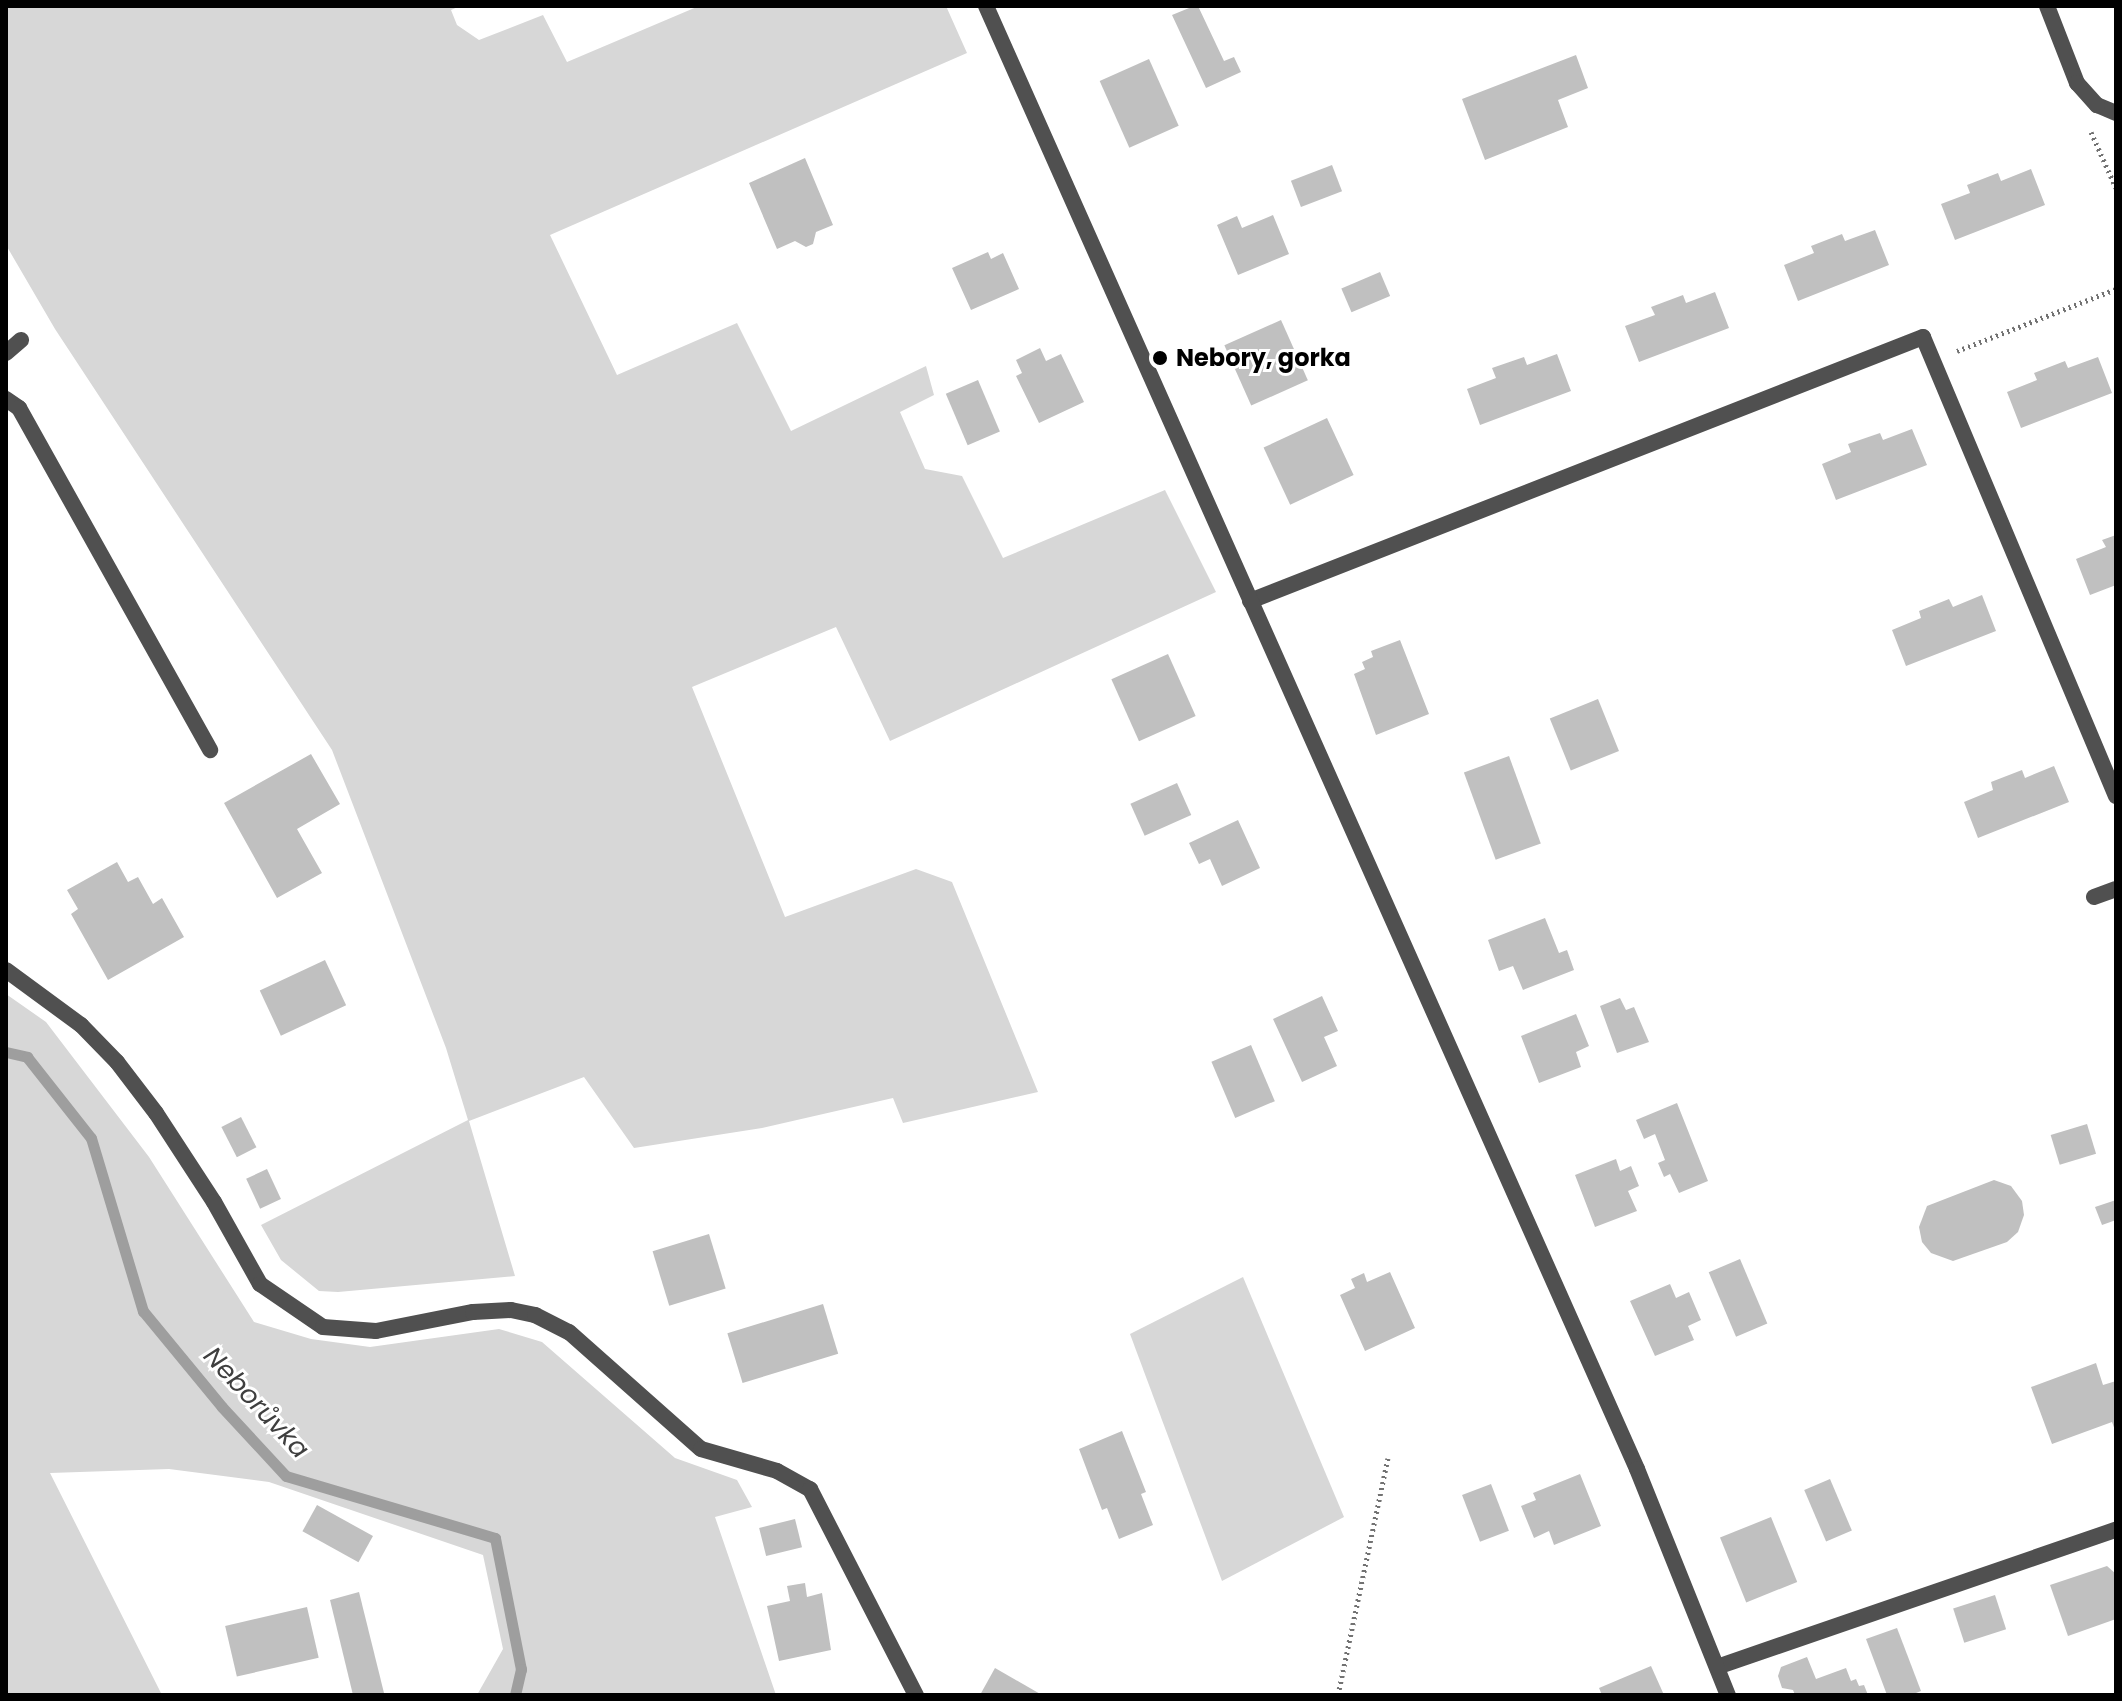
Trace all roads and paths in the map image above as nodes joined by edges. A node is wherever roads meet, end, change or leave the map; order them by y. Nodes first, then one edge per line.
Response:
1 (986, 6) edge
2 (2047, 6) edge
3 (2097, 105) junction
4 (2116, 113) edge
5 (2116, 188) edge
6 (2116, 289) edge
7 (21, 340) dead end
8 (6, 353) edge
9 (1933, 360) junction
10 (6, 399) edge
11 (1250, 601) junction
12 (210, 750) dead end
13 (2116, 796) edge
14 (2116, 889) edge
15 (2094, 897) dead end
16 (6, 970) edge
17 (1388, 1458) dead end
18 (2116, 1530) edge
19 (1717, 1667) junction
20 (916, 1695) edge
21 (1338, 1695) edge
22 (1728, 1695) edge

1 - 11 street
2 - 3 street
3 - 4 street
3 - 5 path
6 - 9 path
7 - 8 street
9 - 11 street
9 - 13 street
10 - 12 street
11 - 19 street
14 - 15 street
16 - 20 street
17 - 21 path
18 - 19 street
19 - 22 street

